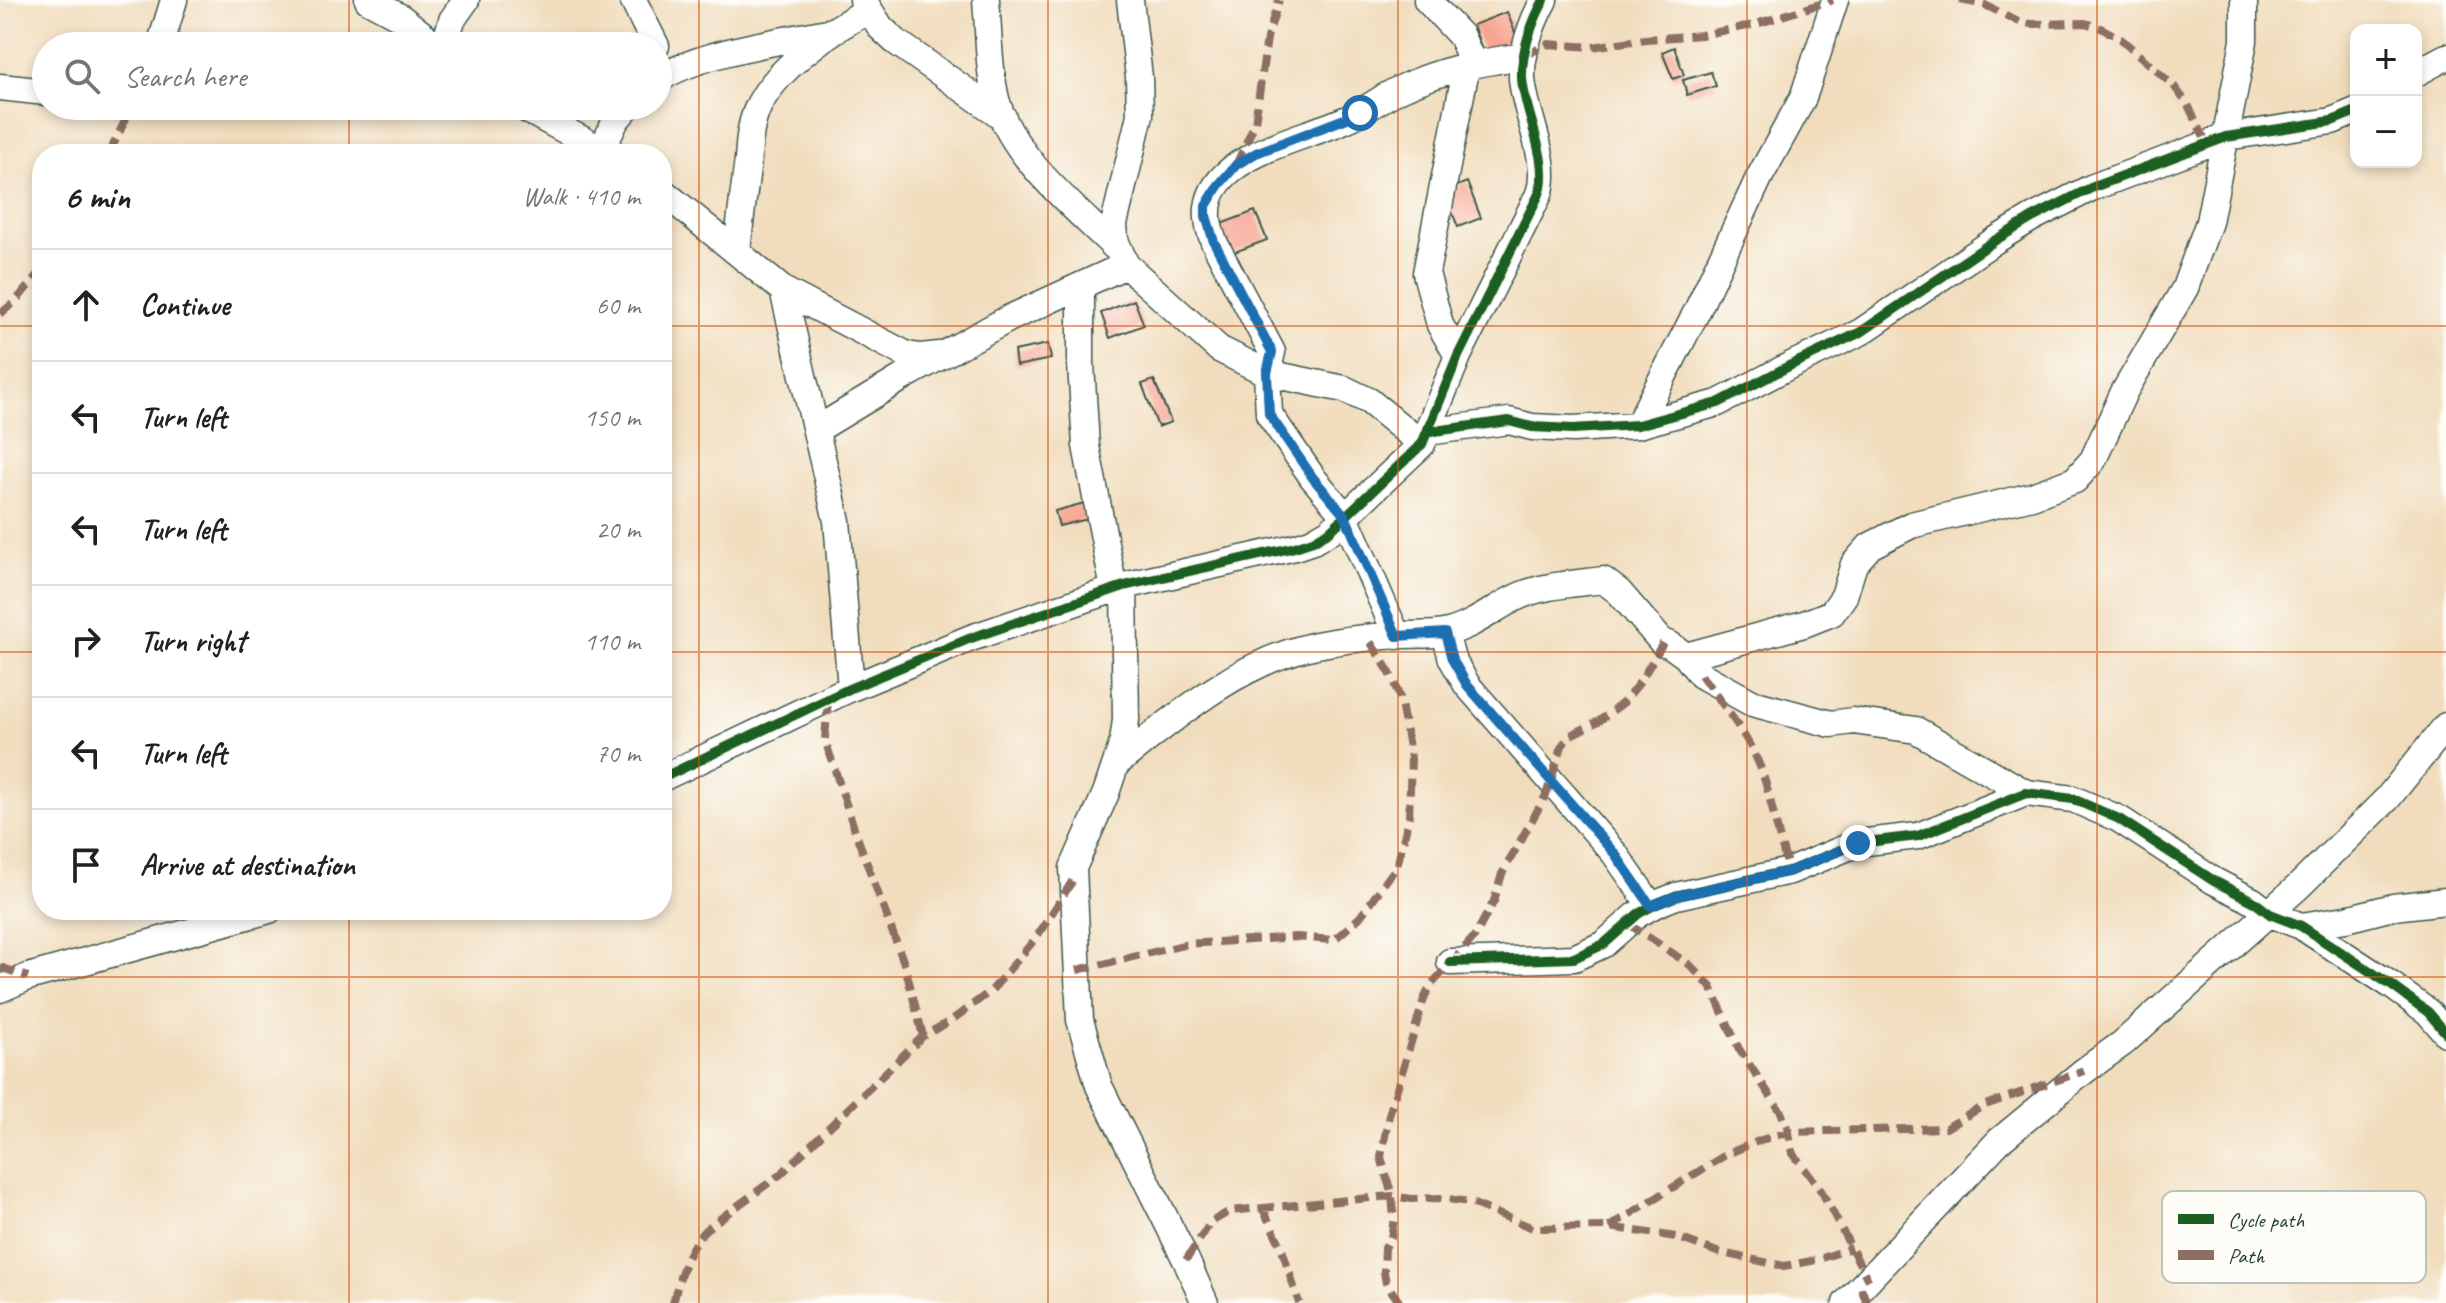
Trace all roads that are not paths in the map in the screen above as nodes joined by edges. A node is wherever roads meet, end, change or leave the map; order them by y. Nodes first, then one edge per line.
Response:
1 (174, 0) edge
2 (368, 0) edge
3 (466, 0) edge
4 (633, 0) edge
5 (986, 0) edge
6 (1130, 0) edge
7 (1427, 0) edge
8 (1544, 0) edge
9 (1835, 0) edge
10 (2244, 0) edge
11 (865, 5) edge
12 (831, 31) junction
13 (164, 32) edge
14 (419, 32) edge
15 (448, 32) edge
16 (649, 32) edge
17 (1524, 56) junction
18 (2446, 57) edge
19 (1468, 64) junction
20 (2422, 70) edge
21 (672, 74) edge
22 (0, 87) edge
23 (32, 90) edge
24 (2350, 114) edge
25 (1003, 117) junction
26 (546, 120) edge
27 (616, 120) edge
28 (2226, 137) junction
29 (591, 144) edge
30 (608, 144) edge
31 (672, 199) edge
32 (737, 252) junction
33 (1123, 258) junction
34 (1081, 286) junction
35 (783, 290) junction
36 (947, 353) junction
37 (1458, 356) junction
38 (1267, 373) junction
39 (1638, 425) junction
40 (816, 430) junction
41 (1425, 438) junction
42 (1345, 516) junction
43 (1119, 588) junction
44 (1445, 633) junction
45 (1397, 636) junction
46 (1686, 656) junction
47 (851, 688) junction
48 (2446, 726) edge
49 (1116, 764) junction
50 (672, 773) edge
51 (2026, 793) junction
52 (2446, 901) edge
53 (1651, 906) junction
54 (2270, 914) junction
55 (233, 920) edge
56 (2301, 926) junction
57 (1450, 962) dead end
58 (0, 989) edge
59 (2446, 1033) edge
60 (1205, 1303) edge
61 (1846, 1303) edge

1 - 13 street
2 - 14 street
3 - 15 street
4 - 16 street
5 - 25 street
6 - 33 street
7 - 19 street
8 - 17 street
9 - 39 street
10 - 28 street
11 - 12 street
11 - 25 street
12 - 21 street
12 - 32 street
17 - 19 street
17 - 37 street
18 - 20 street
19 - 37 street
19 - 38 street
22 - 23 street
24 - 28 street
25 - 33 street
26 - 29 street
27 - 30 street
28 - 39 street
28 - 46 street
31 - 32 street
32 - 35 street
33 - 34 street
33 - 38 street
34 - 36 street
34 - 43 street
35 - 36 street
35 - 40 street
36 - 40 street
37 - 41 street
38 - 41 street
38 - 42 street
39 - 41 street
40 - 47 street
41 - 42 street
42 - 43 street
42 - 45 street
43 - 47 street
43 - 49 street
44 - 45 street
44 - 46 street
44 - 53 street
45 - 49 street
46 - 51 street
47 - 50 street
48 - 54 street
49 - 60 street
51 - 53 street
51 - 54 street
52 - 56 street
53 - 57 street
54 - 56 street
54 - 61 street
55 - 58 street
56 - 59 street

